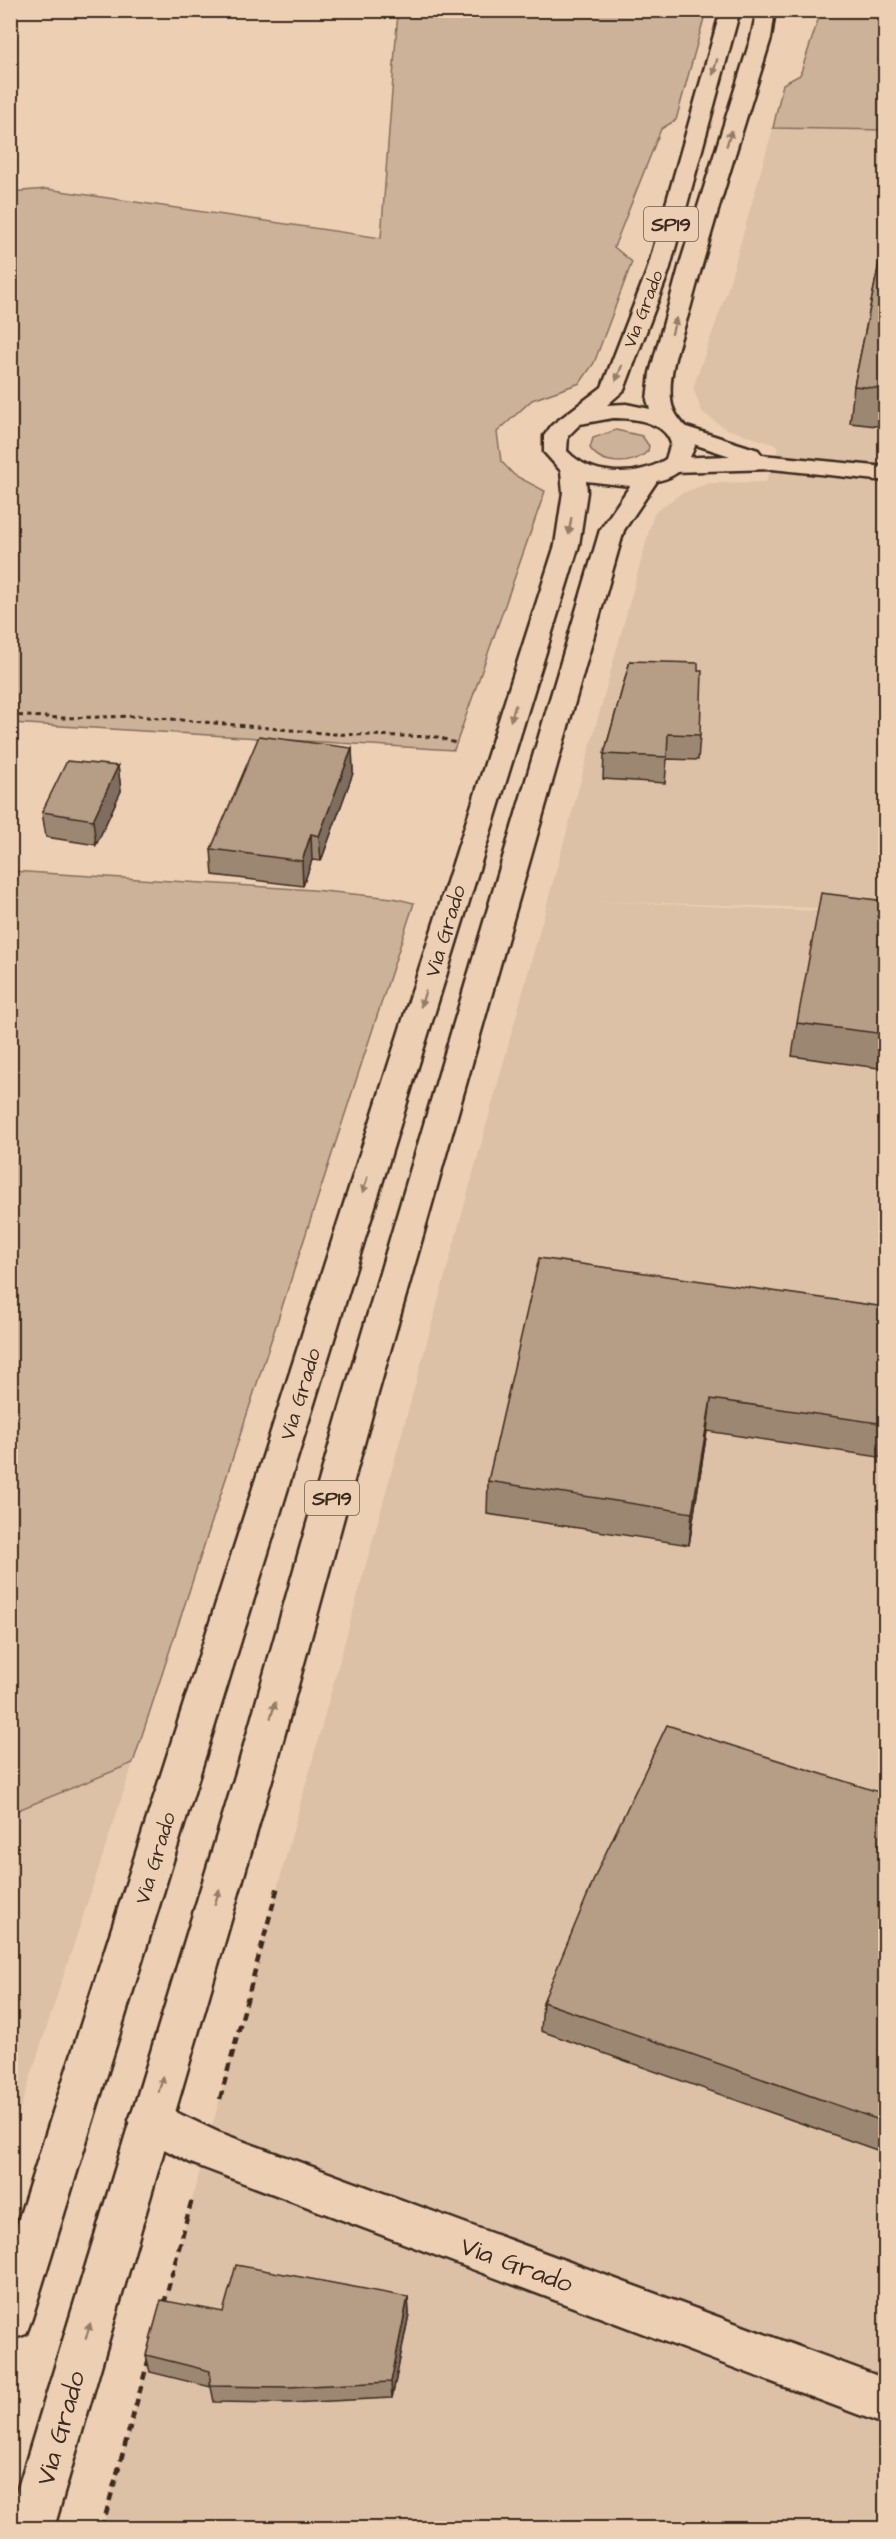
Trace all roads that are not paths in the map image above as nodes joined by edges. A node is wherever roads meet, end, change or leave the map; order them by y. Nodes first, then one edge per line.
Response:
1 (731, 10) edge
2 (766, 10) edge
3 (576, 418) junction
4 (672, 427) junction
5 (772, 462) junction
6 (573, 468) junction
7 (661, 471) junction
8 (885, 474) edge
9 (150, 2120) junction
10 (10, 2318) edge
11 (885, 2402) edge
12 (30, 2529) edge

1 -> 3 main road, Via Grado / SP19
4 -> 2 main road, Via Grado / SP19
3 - 4 main road
3 - 6 main road, Via Grado / SP19
4 - 5 main road
4 - 7 main road, Via Grado / SP19
5 - 7 main road
5 - 8 main road
6 - 7 main road
6 -> 10 main road, Via Grado / SP19
9 -> 7 main road, Via Grado / SP19
9 - 11 main road, Via Grado
12 -> 9 main road, Via Grado / SP19

